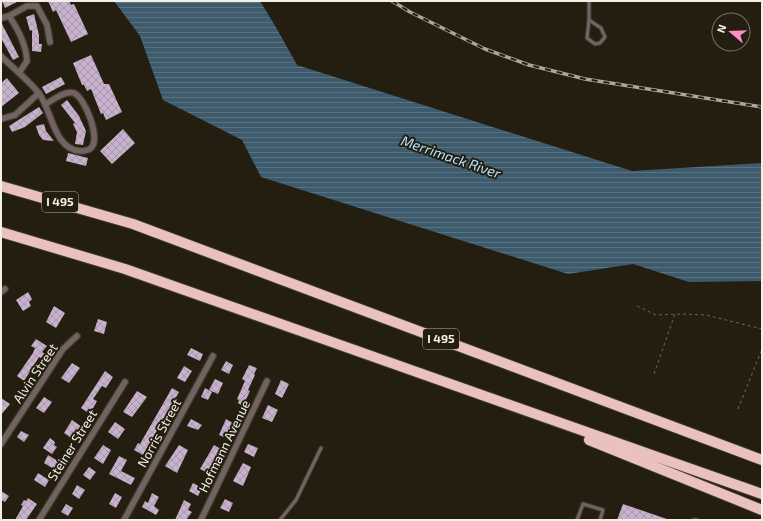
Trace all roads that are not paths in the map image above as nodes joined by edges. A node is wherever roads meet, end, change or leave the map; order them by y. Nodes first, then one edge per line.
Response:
1 (589, 1) edge
2 (9, 16) junction
3 (1, 18) edge
4 (590, 20) junction
5 (50, 42) dead end
6 (1, 56) edge
7 (19, 73) junction
8 (38, 93) junction
9 (46, 104) junction
10 (1, 119) edge
11 (1, 186) edge
12 (1, 232) edge
13 (77, 336) dead end
14 (213, 356) dead end
15 (267, 381) dead end
16 (125, 382) dead end
17 (532, 414) junction
18 (1, 444) edge
19 (321, 448) dead end
20 (762, 460) edge
21 (762, 494) edge
22 (762, 510) edge
23 (38, 520) edge
24 (124, 520) edge
25 (201, 520) edge
26 (280, 520) edge
27 (578, 520) edge
28 (600, 520) edge
29 (693, 520) edge
30 (697, 520) edge

1 - 4 lane
2 - 3 street
2 - 5 street
2 - 7 street
4 - 4 lane
6 - 7 street
7 - 8 street
8 - 9 street
8 - 10 street
9 - 9 street
11 - 20 highway, I 495
12 - 17 highway
13 - 18 street, Alvin Street
14 - 24 street, Norris Street
15 - 25 street, Hofmann Avenue
16 - 23 street, Steiner Street
17 - 21 highway
17 - 22 highway
19 - 26 lane
27 - 28 lane
29 - 30 lane

